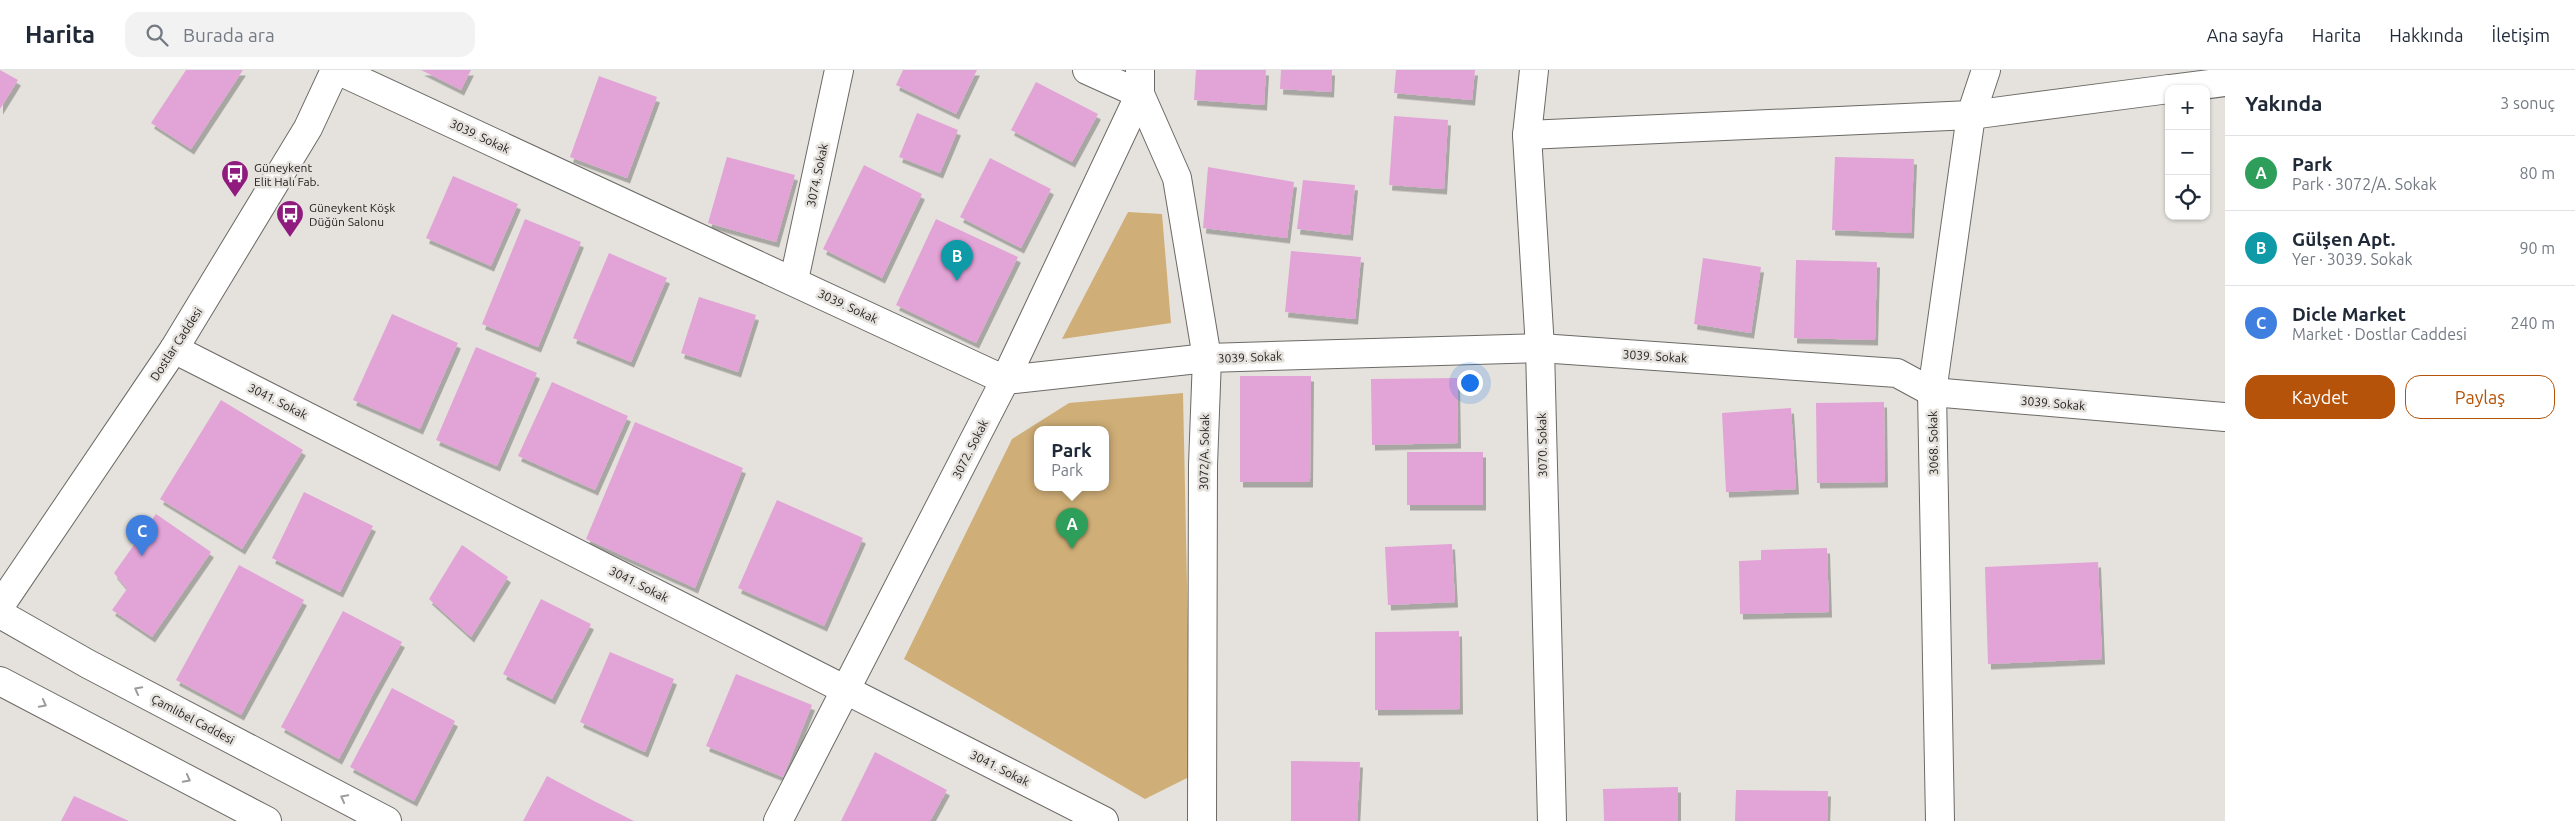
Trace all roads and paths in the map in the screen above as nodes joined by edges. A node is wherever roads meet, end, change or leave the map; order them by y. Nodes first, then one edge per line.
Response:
1 (336, 70) edge
2 (839, 70) edge
3 (1087, 70) edge
4 (1534, 70) edge
5 (1986, 70) edge
6 (1140, 82) edge
7 (2225, 82) edge
8 (2201, 85) edge
9 (2165, 90) edge
10 (1971, 115) junction
11 (1527, 135) junction
12 (794, 280) junction
13 (1540, 348) junction
14 (174, 349) junction
15 (1207, 358) junction
16 (1005, 380) junction
17 (1932, 392) junction
18 (2225, 417) edge
19 (0, 606) edge
20 (0, 614) edge
21 (0, 681) edge
22 (848, 689) junction
23 (267, 821) edge
24 (387, 821) edge
25 (778, 821) edge
26 (1104, 821) edge
27 (1202, 821) edge
28 (1552, 821) edge
29 (1940, 821) edge

1 - 12 street, 3039. Sokak
1 - 14 street, Dostlar Caddesi
2 - 12 street, 3074. Sokak
3 - 6 street
4 - 11 street, 3070. Sokak
5 - 10 street, 3068. Sokak
6 - 15 street, 3072/A. Sokak
6 - 16 street, 3072. Sokak
7 - 8 street
9 - 10 street
10 - 11 street
10 - 17 street, 3068. Sokak
11 - 13 street, 3070. Sokak
12 - 16 street, 3039. Sokak
13 - 15 street, 3039. Sokak
13 - 17 street, 3039. Sokak
13 - 28 street, 3070. Sokak
14 - 19 street, Dostlar Caddesi
14 - 22 street, 3041. Sokak
15 - 16 street, 3039. Sokak
15 - 27 street, 3072/A. Sokak
16 - 22 street, 3072. Sokak
17 - 18 street, 3039. Sokak
17 - 29 street, 3068. Sokak
24 -> 20 street, Çamlıbel Caddesi
21 -> 23 street
22 - 25 street, 3072. Sokak
22 - 26 street, 3041. Sokak

